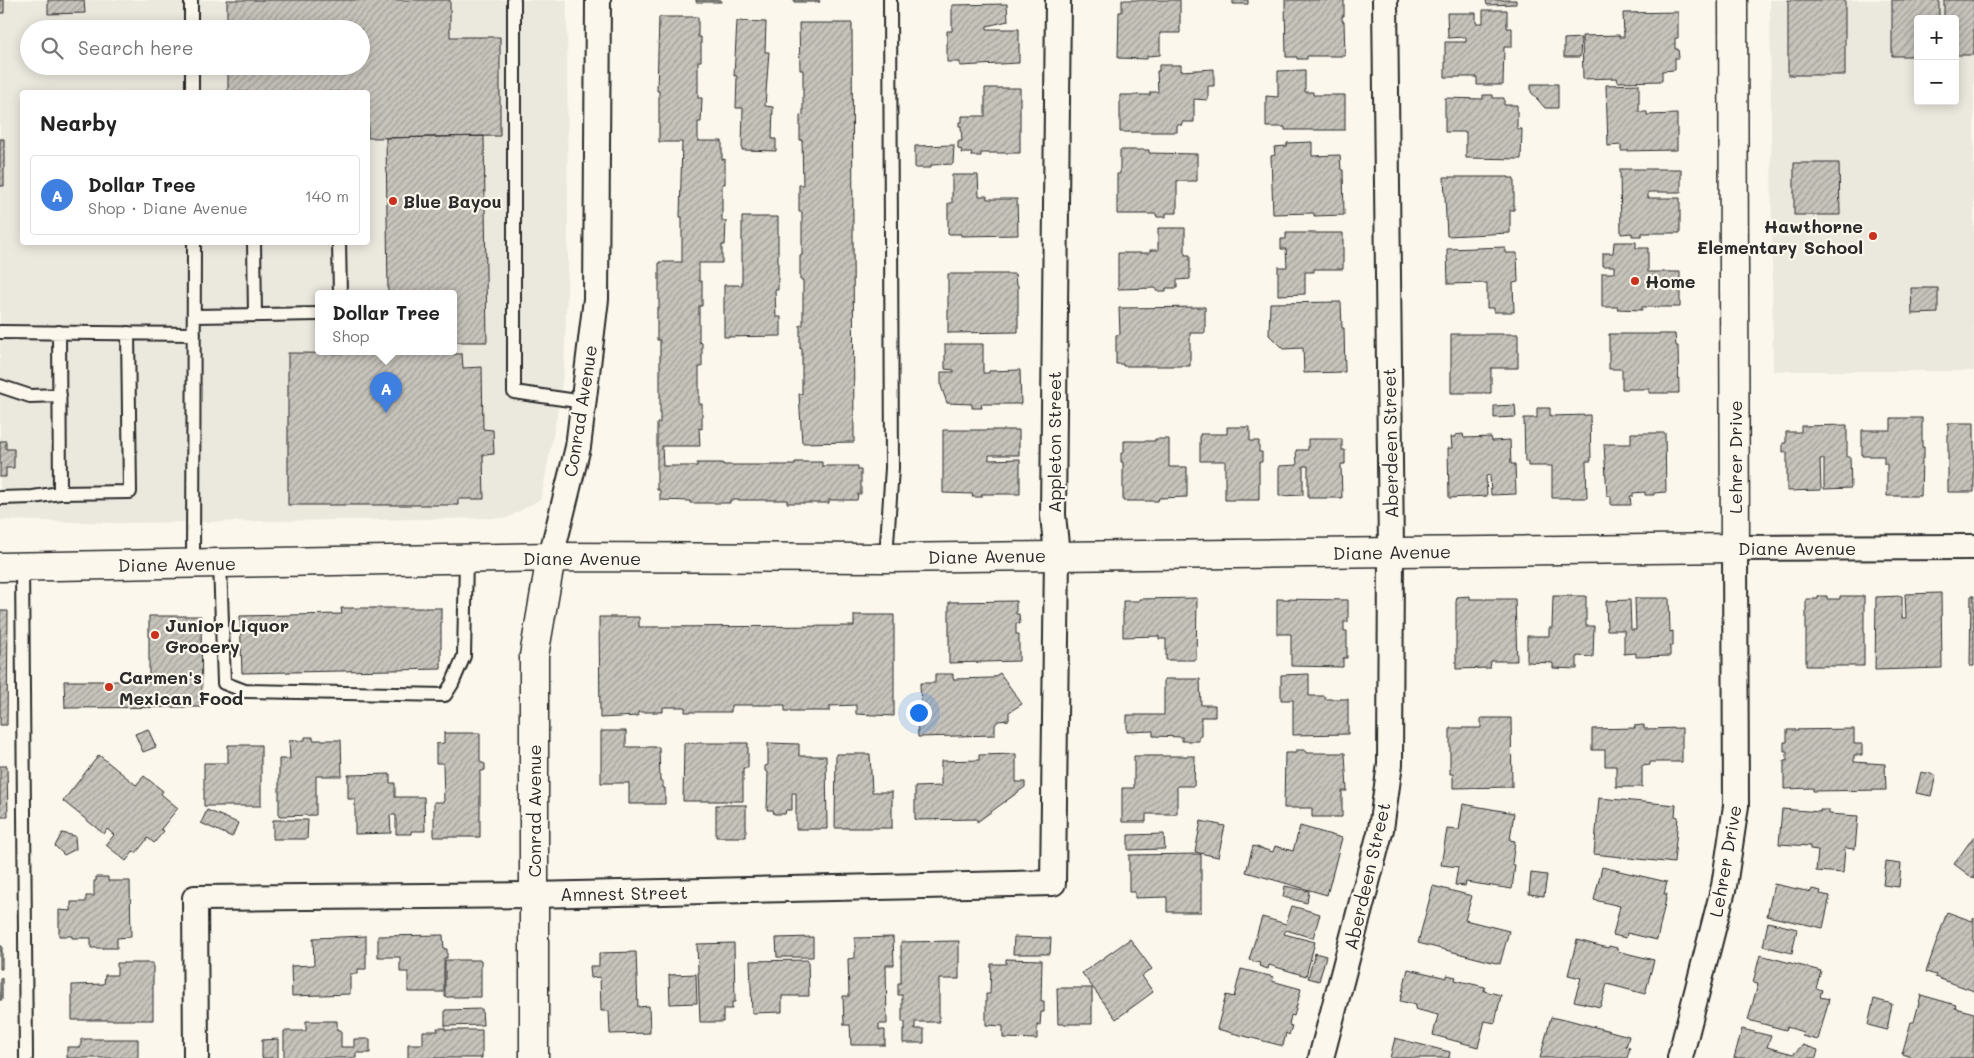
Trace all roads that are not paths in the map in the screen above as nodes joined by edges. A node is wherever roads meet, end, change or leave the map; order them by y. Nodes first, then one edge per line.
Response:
1 (191, 0) edge
2 (514, 0) edge
3 (598, 0) edge
4 (890, 0) edge
5 (1058, 0) edge
6 (1385, 0) edge
7 (1733, 0) edge
8 (191, 20) edge
9 (192, 75) edge
10 (192, 90) edge
11 (194, 245) edge
12 (254, 245) edge
13 (340, 245) edge
14 (340, 290) edge
15 (315, 314) edge
16 (255, 315) junction
17 (194, 316) junction
18 (0, 332) edge
19 (59, 332) junction
20 (128, 333) junction
21 (194, 334) junction
22 (0, 386) edge
23 (60, 395) junction
24 (584, 402) junction
25 (60, 493) junction
26 (0, 498) edge
27 (1974, 547) edge
28 (1735, 548) junction
29 (1391, 552) junction
30 (1057, 555) junction
31 (551, 557) junction
32 (886, 558) junction
33 (466, 559) junction
34 (206, 563) junction
35 (11, 567) edge
36 (1053, 883) joint
37 (533, 895) junction
38 (26, 1058) edge
39 (196, 1058) edge
40 (534, 1058) edge
41 (1321, 1058) edge
42 (1680, 1058) edge

1 - 8 lane
2 - 24 lane
3 - 24 street, Conrad Avenue
4 - 32 lane
5 - 30 street, Appleton Street
6 - 29 street, Aberdeen Street
7 - 28 street, Lehrer Drive
9 - 10 lane
11 - 17 lane
12 - 16 lane
13 - 14 lane
15 - 16 lane
16 - 17 lane
17 - 21 lane
18 - 19 lane
19 - 20 lane
19 - 23 lane
20 - 21 lane
20 - 25 lane
21 - 34 lane
22 - 23 lane
23 - 25 lane
24 - 31 street, Conrad Avenue
25 - 26 lane
27 - 28 street, Diane Avenue
28 - 29 street, Diane Avenue
28 - 42 street, Lehrer Drive
29 - 30 street, Diane Avenue
29 - 41 street, Aberdeen Street
30 - 32 street, Diane Avenue
30 - 36 street, Appleton Street
31 - 32 street, Diane Avenue
31 - 33 street, Diane Avenue
31 - 37 street, Conrad Avenue
33 - 34 street, Diane Avenue
33 - 34 lane
34 - 35 street, Diane Avenue
35 - 38 lane
36 - 37 street, Amnest Street
37 - 39 street, Amnest Street
37 - 40 street, Conrad Avenue

